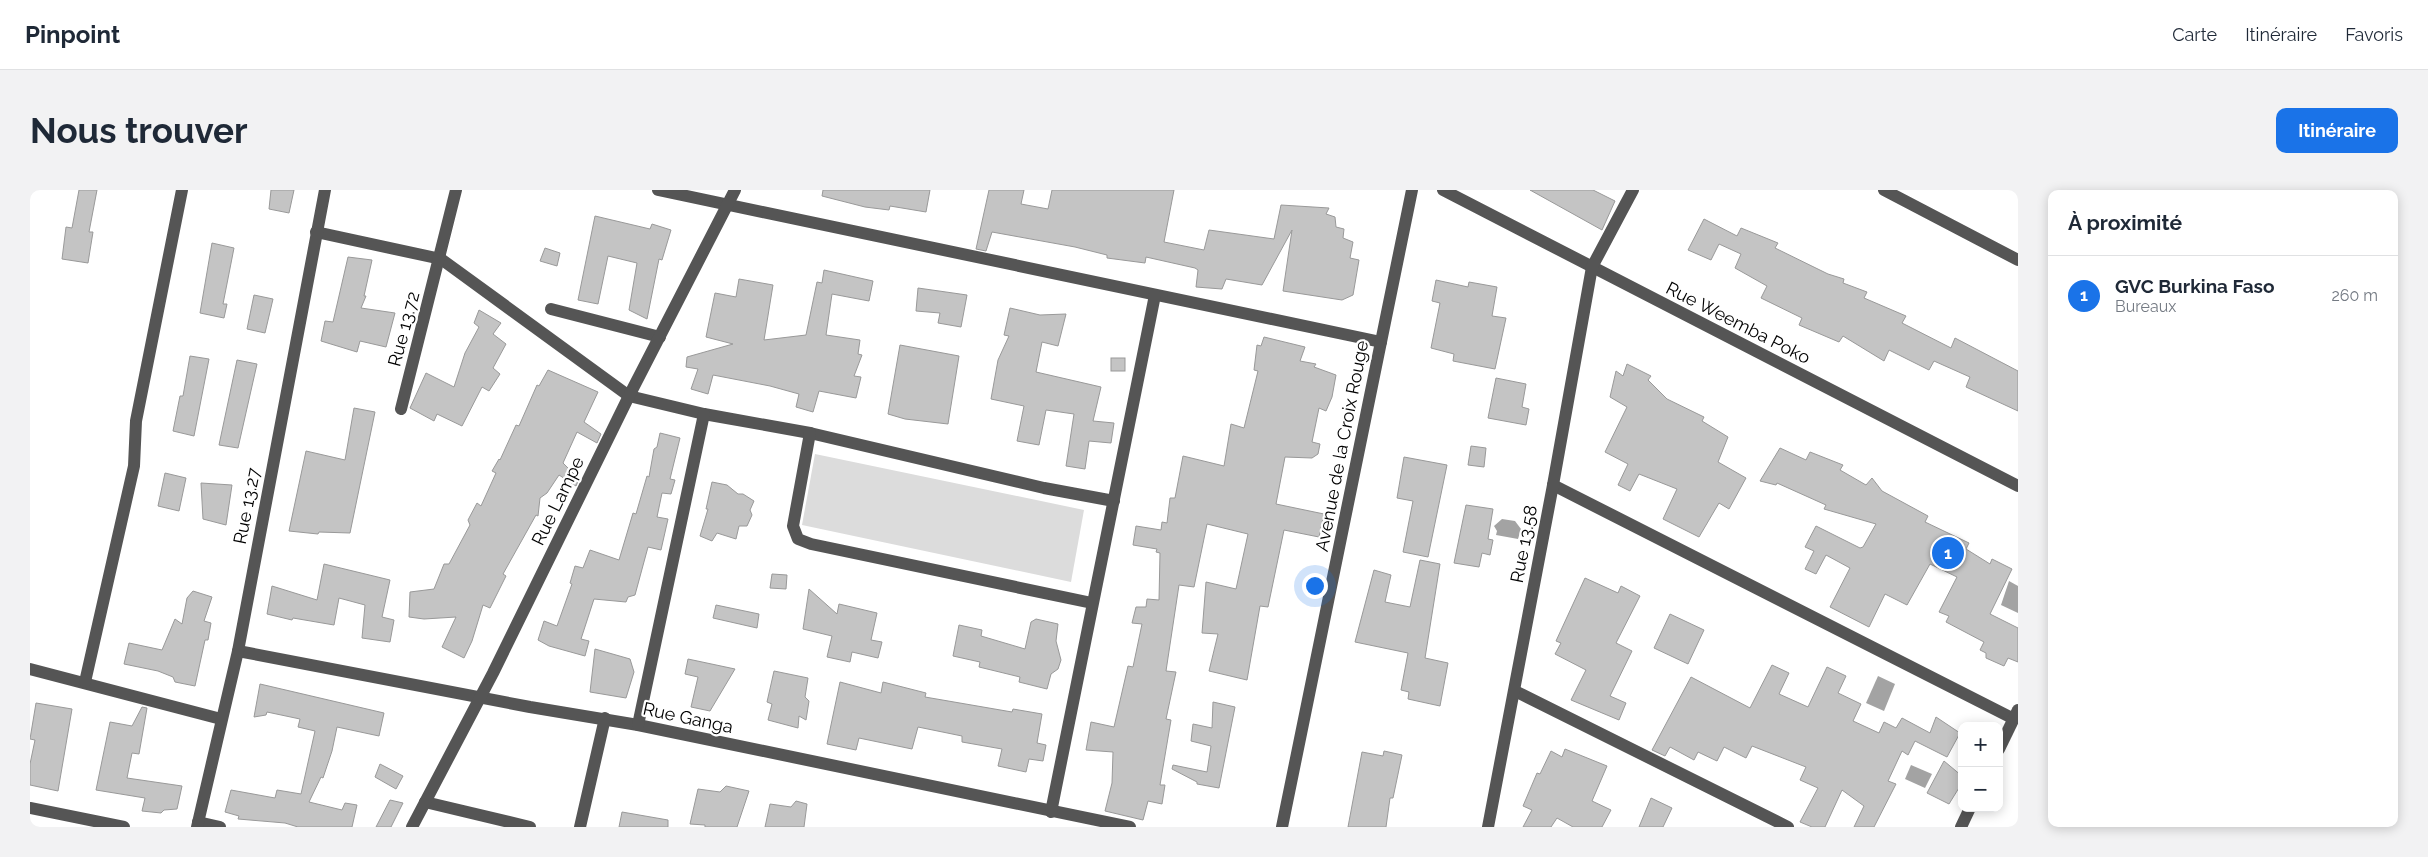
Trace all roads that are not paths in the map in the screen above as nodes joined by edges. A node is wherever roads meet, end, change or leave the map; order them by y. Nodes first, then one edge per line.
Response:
1 (182, 190) edge
2 (325, 190) edge
3 (456, 190) edge
4 (658, 190) edge
5 (735, 190) edge
6 (1412, 190) edge
7 (1443, 190) edge
8 (1633, 190) edge
9 (1884, 190) edge
10 (727, 204) junction
11 (316, 232) junction
12 (441, 259) junction
13 (2018, 260) edge
14 (1592, 268) junction
15 (1156, 295) junction
16 (551, 309) dead end
17 (660, 338) junction
18 (1380, 342) junction
19 (629, 396) junction
20 (401, 408) dead end
21 (704, 414) junction
22 (810, 433) junction
23 (1553, 485) junction
24 (2018, 486) edge
25 (1114, 501) junction
26 (1092, 603) junction
27 (238, 650) junction
28 (30, 669) edge
29 (85, 682) junction
30 (1515, 691) junction
31 (480, 696) junction
32 (2016, 715) edge
33 (605, 718) junction
34 (221, 719) junction
35 (638, 725) junction
36 (2003, 740) edge
37 (425, 802) junction
38 (30, 808) edge
39 (1051, 812) junction
40 (1968, 812) edge
41 (197, 825) edge
42 (124, 827) edge
43 (220, 827) edge
44 (412, 827) edge
45 (530, 827) edge
46 (580, 827) edge
47 (1130, 827) edge
48 (1282, 827) edge
49 (1488, 827) edge
50 (1788, 827) edge
51 (1961, 827) edge

1 - 29 street
2 - 11 street, Rue 13.27
3 - 12 street, Rue 13.72
4 - 10 street
5 - 10 street, Rue Lampe
6 - 18 street, Avenue de la Croix Rouge
7 - 14 street, Rue Weemba Poko
8 - 14 street, Rue 13.58
9 - 13 street
10 - 15 street
10 - 17 street, Rue Lampe
11 - 12 street
11 - 27 street, Rue 13.27
12 - 19 street
12 - 20 street, Rue 13.72
14 - 23 street, Rue 13.58
14 - 24 street, Rue Weemba Poko
15 - 18 street
15 - 25 street
16 - 17 street
17 - 19 street, Rue Lampe
18 - 48 street, Avenue de la Croix Rouge
19 - 21 street
19 - 31 street, Rue Lampe
21 - 22 street
21 - 35 street
22 - 25 street
22 - 26 street
23 - 30 street, Rue 13.58
23 - 32 street
25 - 26 street
26 - 39 street
27 - 31 street, Rue Ganga
27 - 34 street, Rue 13.27
28 - 29 street
29 - 34 street
30 - 49 street, Rue 13.58
30 - 50 street
31 - 33 street, Rue Ganga
31 - 37 street, Rue Lampe
32 - 36 street
33 - 35 street, Rue Ganga
33 - 46 street
34 - 41 street, Rue 13.27
35 - 39 street, Rue Ganga
37 - 44 street, Rue Lampe
37 - 45 street
38 - 42 street
39 - 47 street, Rue Ganga
40 - 51 street
41 - 43 street

